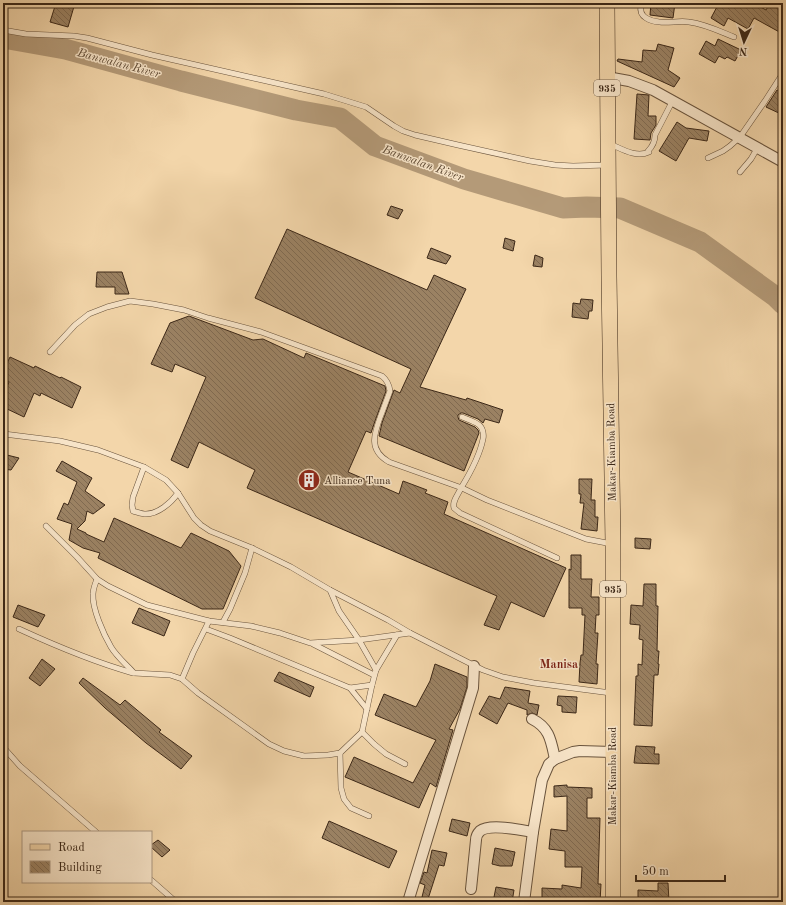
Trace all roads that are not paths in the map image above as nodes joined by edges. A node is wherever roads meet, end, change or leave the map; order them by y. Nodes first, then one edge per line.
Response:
1 (780, 3) edge
2 (607, 4) edge
3 (641, 4) edge
4 (783, 5) edge
5 (3, 30) edge
6 (734, 37) dead end
7 (783, 73) edge
8 (607, 77) junction
9 (672, 100) junction
10 (740, 138) junction
11 (608, 143) junction
12 (758, 147) junction
13 (708, 158) dead end
14 (783, 162) edge
15 (608, 169) junction
16 (740, 172) dead end
17 (50, 352) dead end
18 (462, 417) dead end
19 (4, 434) dead end
20 (144, 467) junction
21 (462, 488) junction
22 (178, 493) junction
23 (46, 526) dead end
24 (613, 544) junction
25 (252, 548) junction
26 (557, 558) dead end
27 (97, 579) junction
28 (330, 590) junction
29 (209, 622) junction
30 (223, 622) junction
31 (19, 629) dead end
32 (206, 629) junction
33 (410, 633) junction
34 (397, 635) junction
35 (359, 640) junction
36 (310, 643) junction
37 (474, 666) junction
38 (375, 672) junction
39 (134, 673) junction
40 (182, 679) junction
41 (372, 685) junction
42 (350, 688) junction
43 (612, 693) junction
44 (367, 709) junction
45 (532, 719) dead end
46 (362, 732) junction
47 (3, 747) edge
48 (340, 752) junction
49 (612, 752) junction
50 (555, 759) junction
51 (405, 764) dead end
52 (369, 816) dead end
53 (95, 831) edge
54 (533, 832) junction
55 (152, 881) edge
56 (471, 889) dead end
57 (176, 902) edge
58 (408, 902) edge
59 (524, 902) edge
60 (613, 902) edge

1 - 4 lane
2 - 3 lane
2 - 8 main road, Makar-Kiamba Road / 935
3 - 6 lane
5 - 15 lane
7 - 10 lane
8 - 9 street
8 - 11 main road, Makar-Kiamba Road / 935
9 - 10 street
9 - 11 lane
10 - 12 street
10 - 13 lane
11 - 15 main road, Makar-Kiamba Road / 935
12 - 14 street
12 - 16 lane
15 - 24 main road, Makar-Kiamba Road / 935
17 - 21 lane
18 - 21 lane
19 - 20 lane
20 - 22 lane
20 - 22 lane
21 - 24 lane
21 - 26 lane
22 - 25 lane
23 - 27 lane
24 - 43 main road, Makar-Kiamba Road / 935
25 - 28 lane
25 - 30 lane
27 - 29 lane
27 - 39 lane
28 - 33 lane
28 - 35 lane
29 - 30 lane
29 - 32 lane
30 - 36 lane
31 - 39 lane
32 - 40 lane
32 - 42 lane
33 - 34 lane
33 - 37 lane
34 - 35 lane
34 - 38 lane
35 - 36 lane
35 - 38 lane
36 - 38 lane
37 - 43 lane
37 - 58 street
38 - 41 lane
39 - 40 lane
40 - 48 lane
41 - 42 lane
41 - 44 lane
42 - 44 lane
43 - 49 main road, Makar-Kiamba Road / 935
44 - 46 lane
45 - 50 street
46 - 48 lane
46 - 51 lane
47 - 53 lane
48 - 52 lane
49 - 50 street
49 - 60 main road, Makar-Kiamba Road / 935
50 - 54 street
54 - 56 street
54 - 59 street
55 - 57 lane

